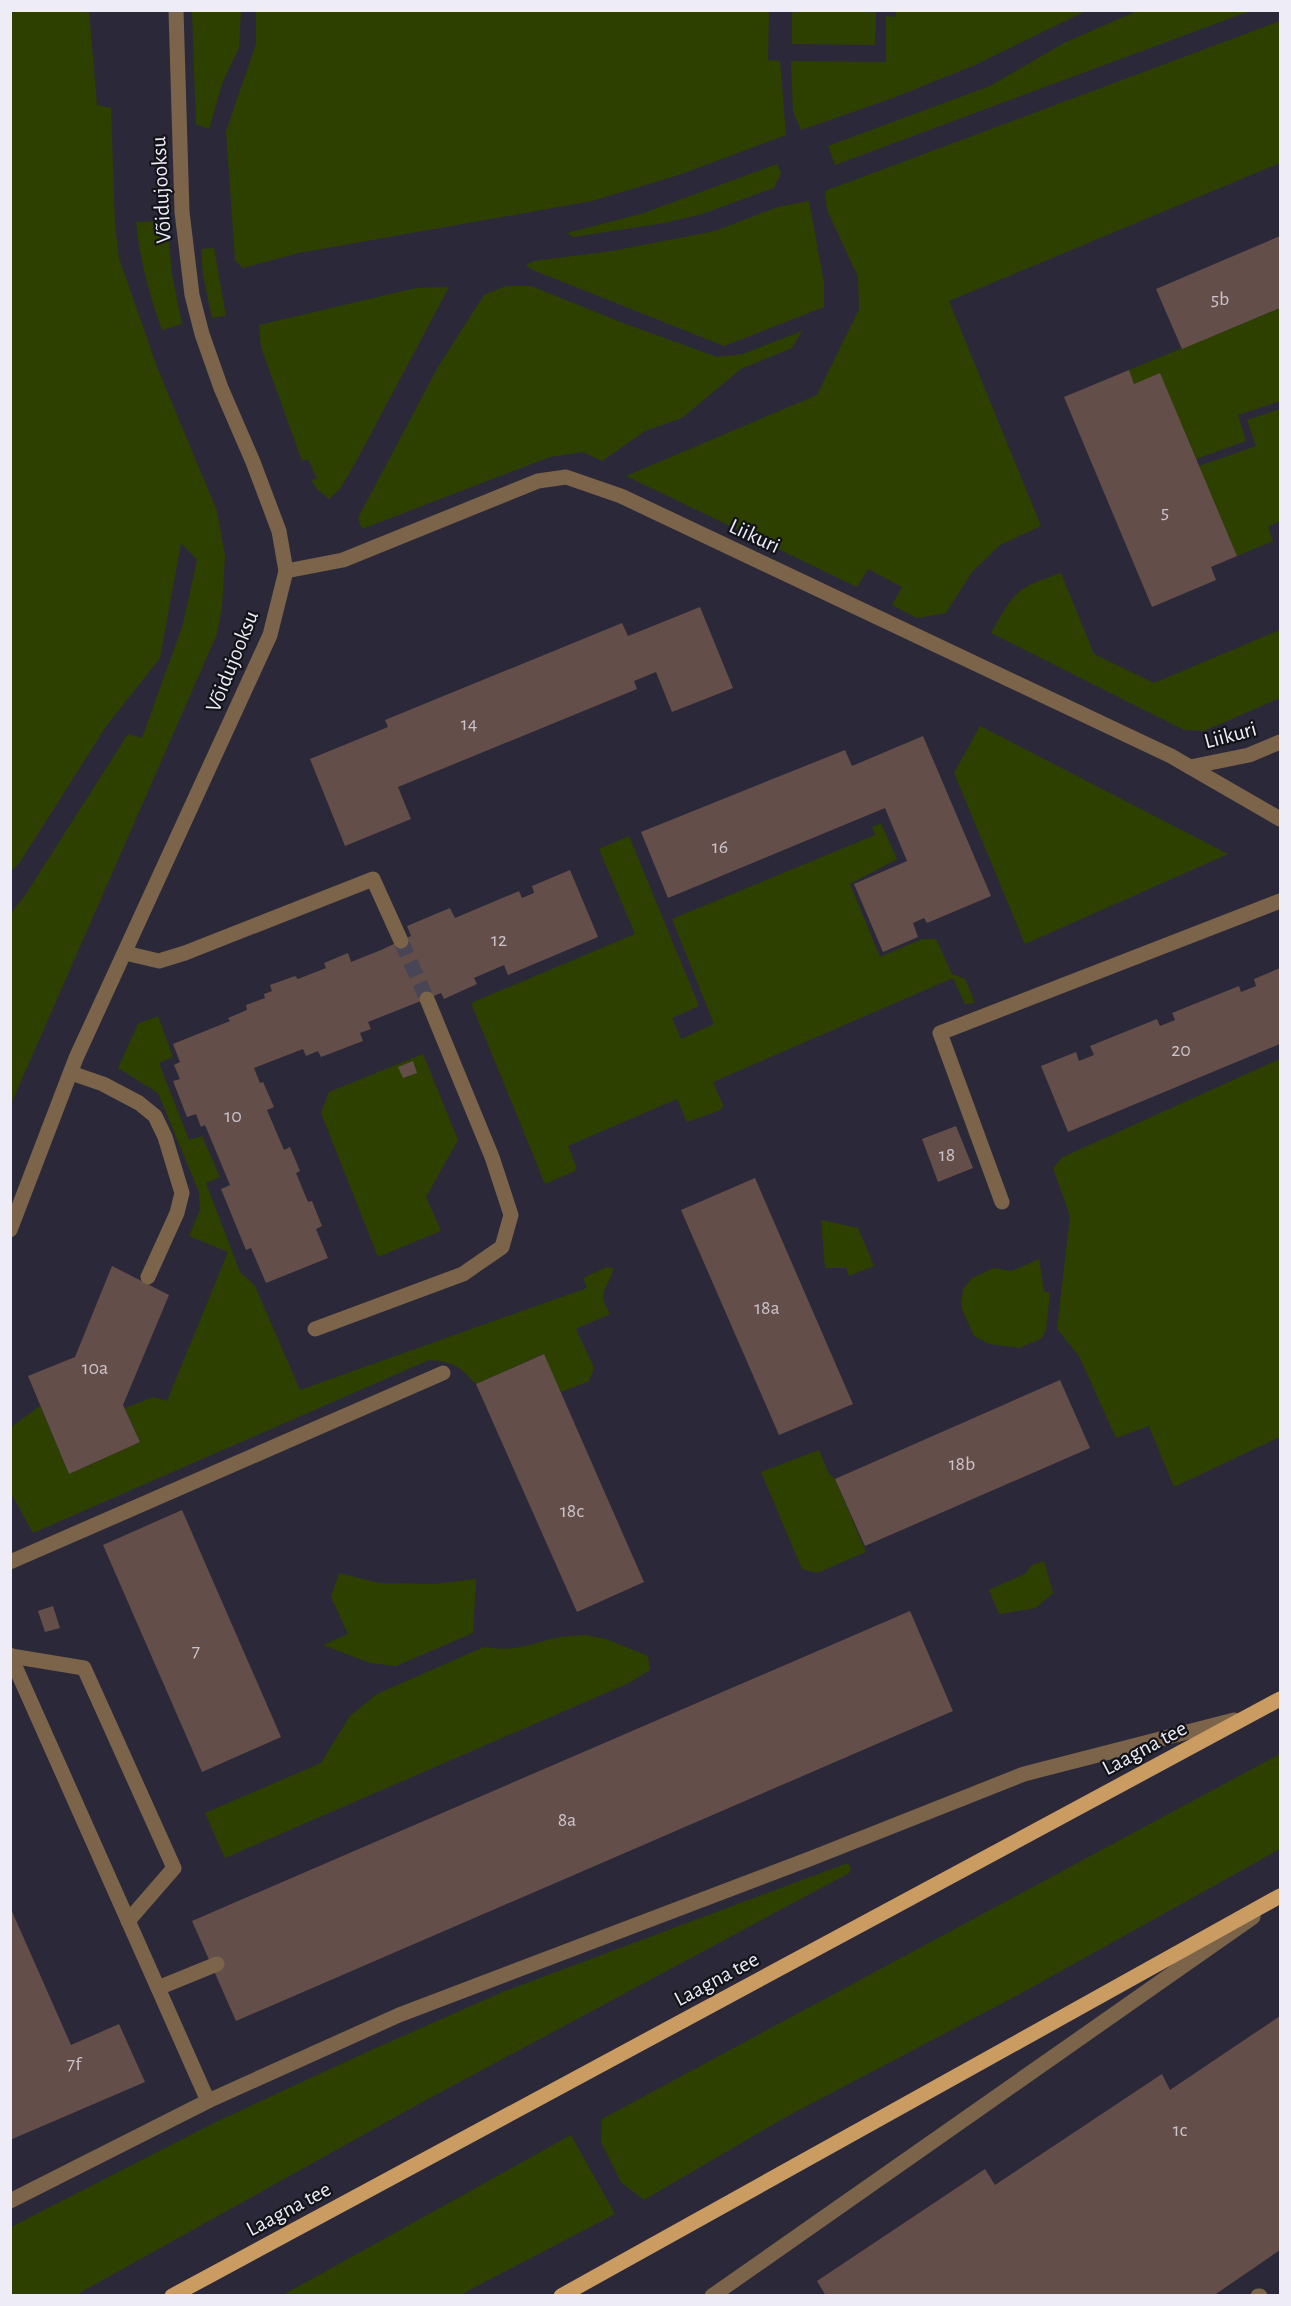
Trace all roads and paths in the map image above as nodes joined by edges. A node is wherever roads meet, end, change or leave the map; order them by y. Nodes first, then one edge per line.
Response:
1 (176, 10) edge
2 (286, 571) junction
3 (1281, 742) edge
4 (1190, 767) junction
5 (1281, 819) edge
6 (1281, 902) edge
7 (400, 941) tunnel mouth
8 (124, 953) junction
9 (427, 999) tunnel mouth
10 (71, 1073) junction
11 (1002, 1202) dead end
12 (10, 1230) edge
13 (148, 1277) dead end
14 (315, 1329) dead end
15 (443, 1372) dead end
16 (10, 1562) edge
17 (11, 1655) edge
18 (1281, 1699) edge
19 (1249, 1716) junction
20 (1281, 1897) edge
21 (128, 1921) junction
22 (217, 1964) dead end
23 (158, 1988) junction
24 (208, 2101) junction
25 (10, 2201) edge
26 (172, 2295) edge
27 (561, 2295) edge
28 (712, 2295) edge

1 - 2 street, Võidujooksu
2 - 4 street, Liikuri
2 - 8 street, Võidujooksu
3 - 4 street, Liikuri
4 - 5 street, Liikuri
6 - 11 street
7 - 8 street
8 - 10 street, Võidujooksu
9 - 14 street
10 - 12 street, Võidujooksu
10 - 13 street
15 - 16 street
17 - 21 street
17 - 21 street
18 - 19 main road, Laagna tee
19 - 24 street
19 - 26 main road, Laagna tee
20 - 27 main road
20 - 28 street
21 - 23 street
22 - 23 street
23 - 24 street
24 - 25 street

